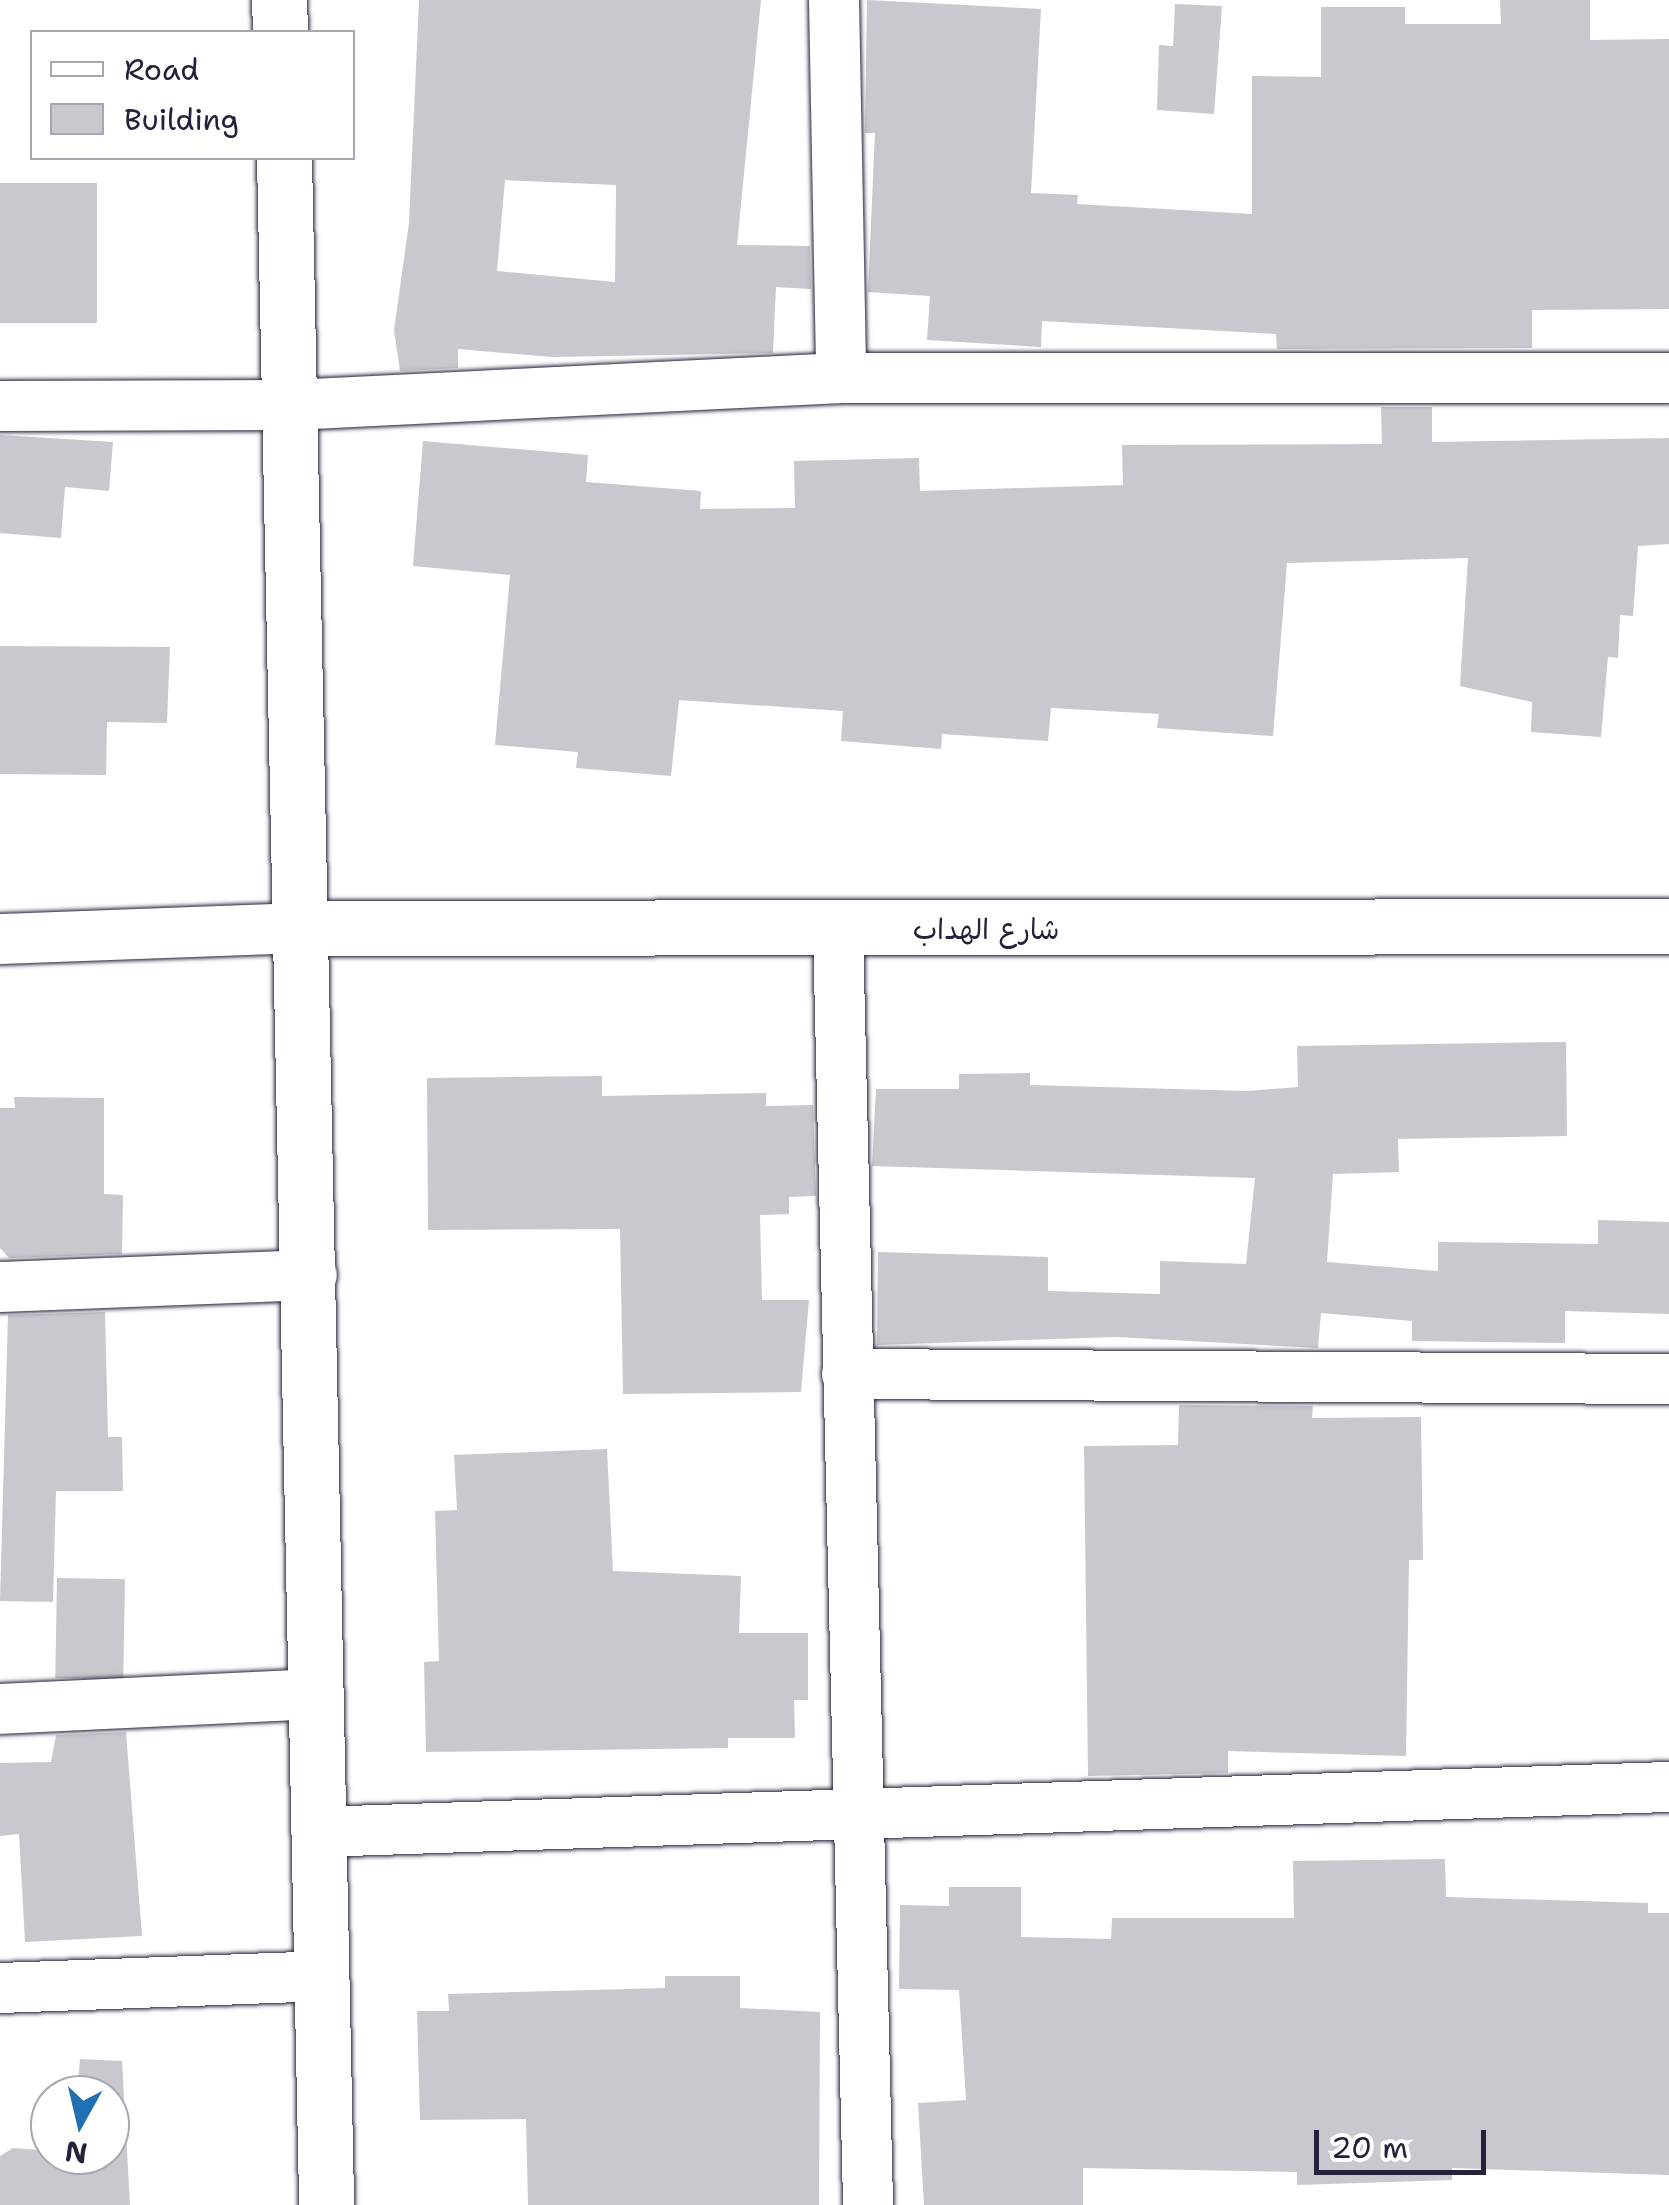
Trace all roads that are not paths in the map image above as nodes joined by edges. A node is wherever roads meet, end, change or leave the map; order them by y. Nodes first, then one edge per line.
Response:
1 (279, 0) edge
2 (834, 0) edge
3 (280, 30) edge
4 (284, 160) edge
5 (841, 378) junction
6 (1669, 378) edge
7 (0, 406) edge
8 (292, 406) junction
9 (1669, 926) edge
10 (304, 928) junction
11 (838, 930) junction
12 (0, 939) edge
13 (312, 1275) junction
14 (0, 1286) edge
15 (848, 1374) junction
16 (1669, 1378) edge
17 (314, 1694) junction
18 (0, 1709) edge
19 (1669, 1787) edge
20 (856, 1819) junction
21 (318, 1832) junction
22 (323, 1976) junction
23 (0, 1988) edge
24 (326, 2205) edge
25 (868, 2205) edge

1 - 3 street
2 - 5 street
4 - 8 street
5 - 6 street
5 - 8 street
7 - 8 street
8 - 10 street
9 - 11 street, شارع الهداب
10 - 11 street, شارع الهداب
10 - 12 street
10 - 13 street
11 - 15 street
13 - 14 street
13 - 17 street
15 - 16 street
15 - 20 street
17 - 18 street
17 - 21 street
19 - 20 street
20 - 21 street
20 - 25 street
21 - 22 street
22 - 23 street
22 - 24 street

